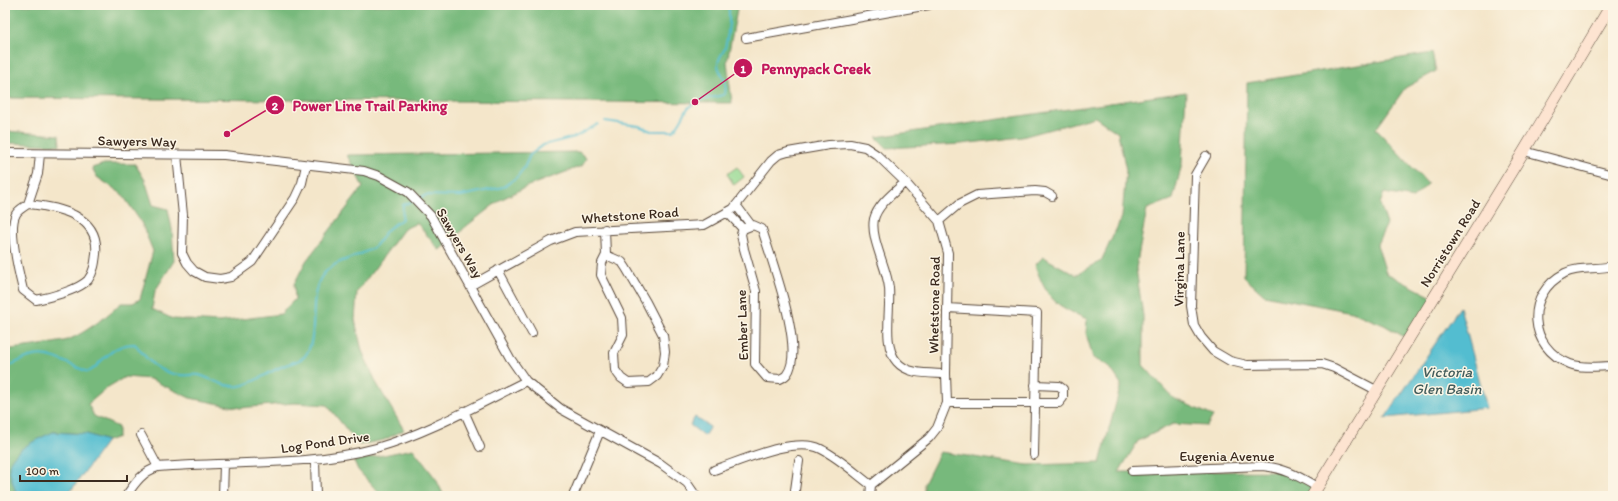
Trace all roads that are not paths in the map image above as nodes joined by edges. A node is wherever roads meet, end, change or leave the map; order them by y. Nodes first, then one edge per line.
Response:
1 (929, 5) edge
2 (1611, 5) edge
3 (903, 7) edge
4 (746, 38) dead end
5 (1524, 151) junction
6 (5, 153) edge
7 (40, 154) junction
8 (177, 155) junction
9 (1206, 156) dead end
10 (306, 165) junction
11 (1613, 175) edge
12 (905, 182) junction
13 (1052, 196) dead end
14 (28, 204) junction
15 (736, 205) junction
16 (727, 212) junction
17 (939, 221) junction
18 (751, 225) junction
19 (605, 229) junction
20 (743, 229) junction
21 (606, 255) junction
22 (1613, 266) edge
23 (498, 270) junction
24 (470, 286) junction
25 (947, 308) junction
26 (532, 333) dead end
27 (1613, 366) edge
28 (946, 374) junction
29 (526, 381) junction
30 (1035, 385) junction
31 (1376, 390) junction
32 (947, 403) junction
33 (1035, 404) junction
34 (464, 411) junction
35 (600, 431) junction
36 (141, 435) dead end
37 (480, 447) dead end
38 (1034, 455) dead end
39 (315, 459) junction
40 (799, 461) dead end
41 (224, 464) junction
42 (158, 467) junction
43 (714, 470) dead end
44 (1132, 471) dead end
45 (871, 485) junction
46 (1314, 491) edge
47 (126, 496) edge
48 (223, 496) edge
49 (316, 496) edge
50 (574, 496) edge
51 (696, 496) edge
52 (796, 496) edge
53 (870, 496) edge

1 - 3 street
2 - 5 main road, Norristown Road
3 - 4 street
5 - 11 street
5 - 31 main road, Norristown Road
6 - 7 street, Sawyers Way
7 - 8 street, Sawyers Way
7 - 14 street
8 - 10 street, Sawyers Way
8 - 10 street
9 - 31 street, Virgina Lane
10 - 24 street, Sawyers Way
12 - 15 street, Whetstone Road
12 - 17 street, Whetstone Road
12 - 28 street
13 - 17 street
14 - 14 street
15 - 16 street, Whetstone Road
15 - 18 street, Ember Lane
16 - 19 street, Whetstone Road
16 - 20 street
17 - 25 street, Whetstone Road
18 - 20 street
18 - 20 street, Ember Lane
19 - 21 street
19 - 23 street, Whetstone Road
21 - 21 street
22 - 27 street
23 - 24 street, Whetstone Road
23 - 26 street
24 - 29 street, Sawyers Way
25 - 28 street, Whetstone Road
25 - 30 street
28 - 32 street, Whetstone Road
29 - 34 street, Log Pond Drive
29 - 35 street, Sawyers Way
30 - 33 street
30 - 33 street
31 - 46 main road, Norristown Road
32 - 33 street
32 - 45 street, Whetstone Road
33 - 38 street
34 - 37 street
34 - 39 street, Log Pond Drive
35 - 50 street
35 - 51 street, Sawyers Way
36 - 42 street
39 - 41 street, Log Pond Drive
39 - 49 street
40 - 52 street
41 - 42 street, Log Pond Drive
41 - 48 street
42 - 47 street, Log Pond Drive
43 - 45 street
44 - 46 street, Eugenia Avenue
45 - 53 street

